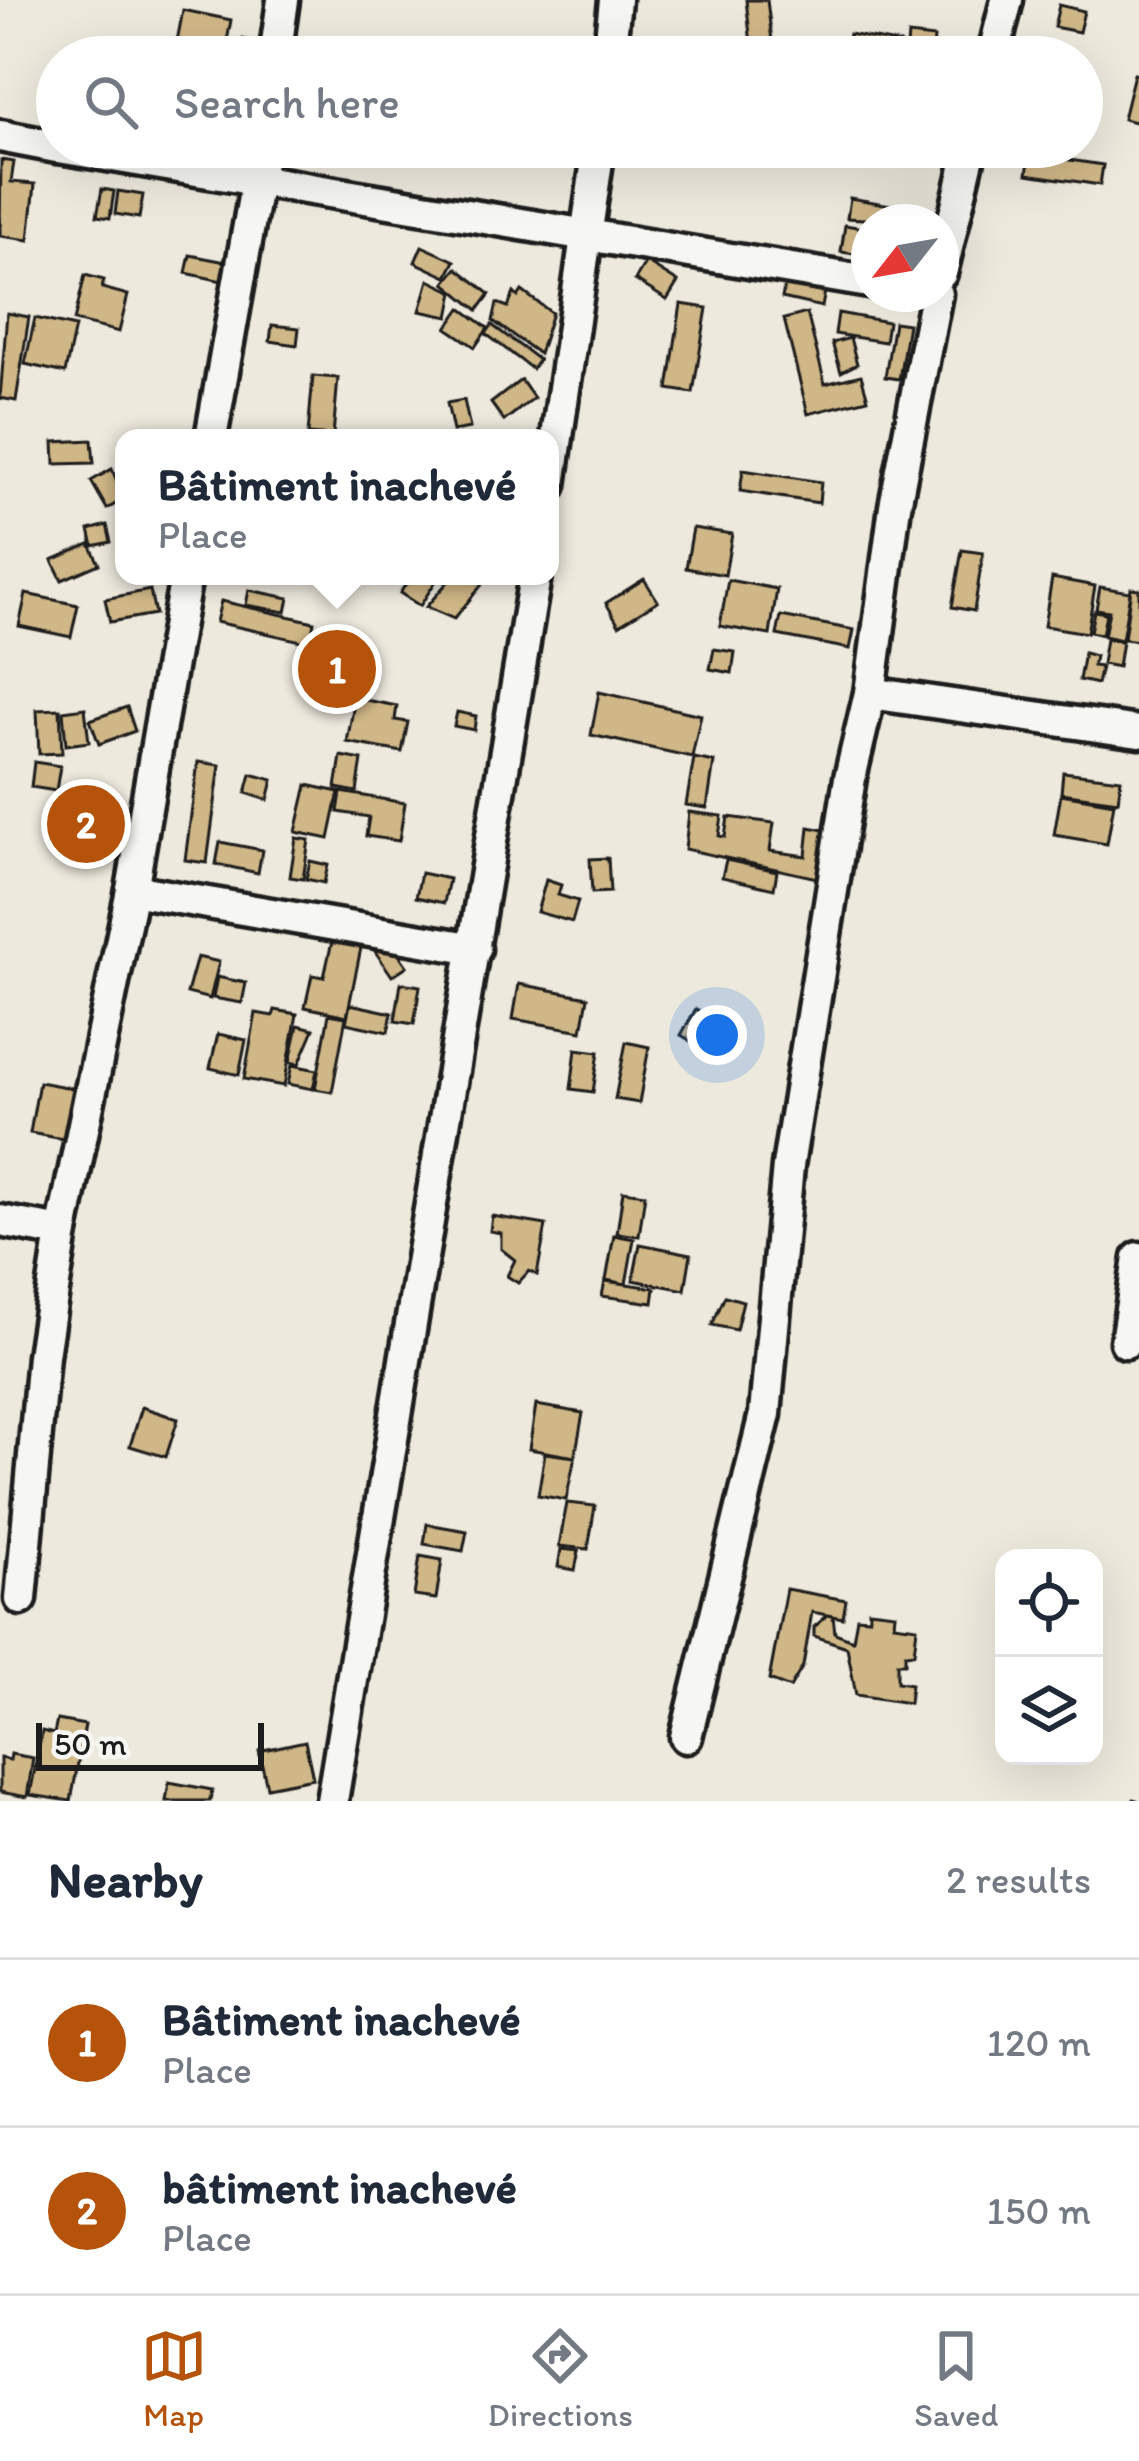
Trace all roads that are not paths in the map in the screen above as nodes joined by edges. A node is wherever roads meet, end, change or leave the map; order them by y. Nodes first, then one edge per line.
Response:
1 (283, 0) edge
2 (615, 0) edge
3 (1006, 0) edge
4 (278, 36) edge
5 (611, 36) edge
6 (998, 36) edge
7 (0, 136) edge
8 (36, 143) edge
9 (172, 168) edge
10 (260, 168) edge
11 (597, 168) edge
12 (966, 168) edge
13 (258, 184) junction
14 (957, 204) edge
15 (590, 237) junction
16 (851, 279) edge
17 (933, 312) edge
18 (213, 429) edge
19 (559, 429) edge
20 (184, 585) edge
21 (534, 585) edge
22 (870, 693) junction
23 (1139, 732) edge
24 (132, 890) junction
25 (475, 950) junction
26 (0, 1221) edge
27 (62, 1232) junction
28 (1139, 1258) edge
29 (1126, 1342) dead end
30 (21, 1599) dead end
31 (686, 1737) dead end
32 (332, 1801) edge

1 - 4 street
2 - 5 street
3 - 6 street
7 - 8 street
9 - 13 street
10 - 13 street
11 - 15 street
12 - 14 street
13 - 15 street
13 - 18 street
15 - 16 street
15 - 19 street
17 - 22 street
20 - 24 street
21 - 25 street
22 - 23 street
22 - 31 street
24 - 25 street
24 - 27 street
25 - 32 street
26 - 27 street
27 - 30 street
28 - 29 street

